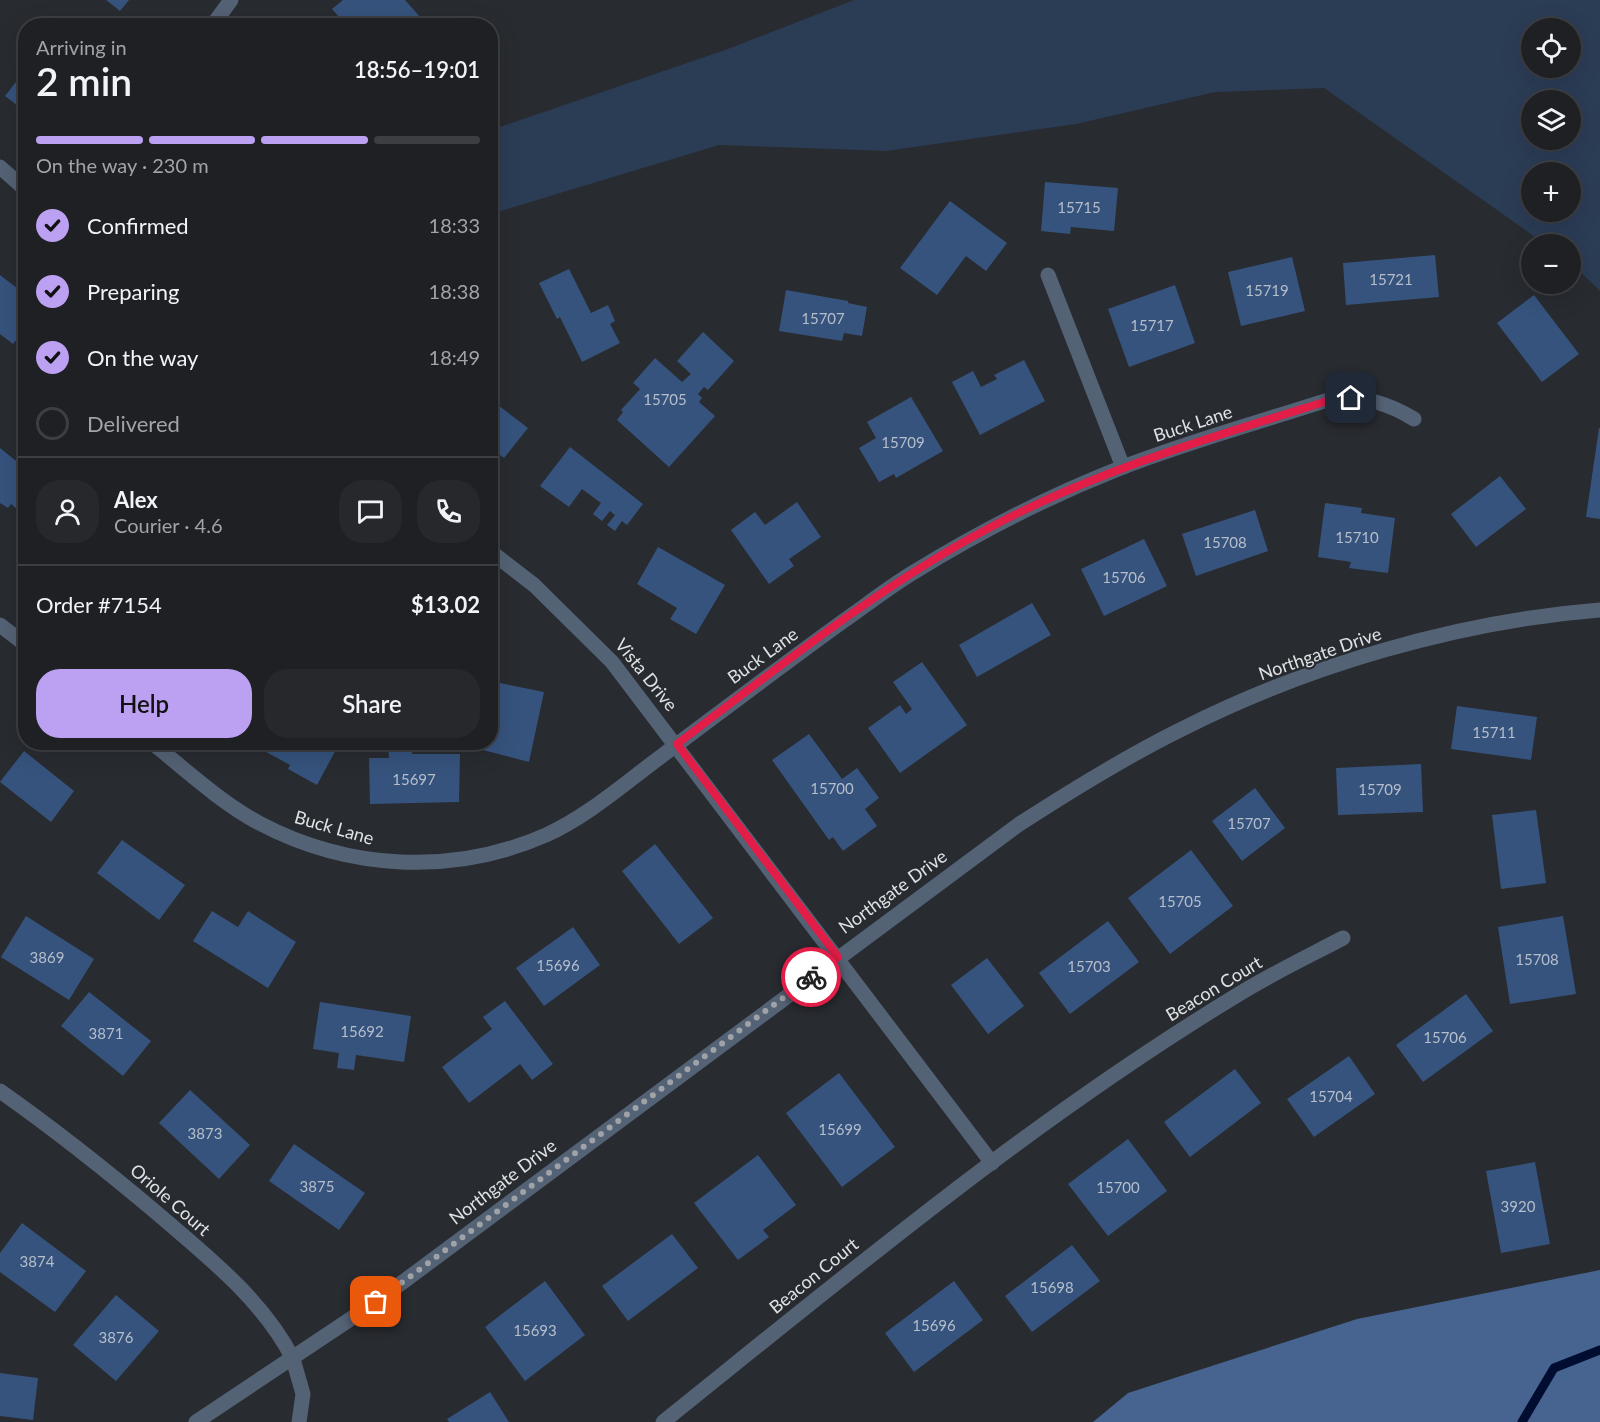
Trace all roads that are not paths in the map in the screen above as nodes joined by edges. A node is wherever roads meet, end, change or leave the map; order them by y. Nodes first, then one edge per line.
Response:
1 (231, 0) edge
2 (218, 18) edge
3 (0, 167) edge
4 (18, 183) edge
5 (1048, 275) dead end
6 (1414, 419) dead end
7 (1123, 467) junction
8 (498, 558) edge
9 (1600, 610) edge
10 (0, 625) edge
11 (18, 639) edge
12 (677, 744) junction
13 (161, 750) edge
14 (1343, 938) dead end
15 (838, 957) junction
16 (0, 1091) edge
17 (992, 1162) junction
18 (293, 1359) junction
19 (196, 1422) edge
20 (299, 1422) edge
21 (663, 1422) edge

1 - 2 street
3 - 4 street
5 - 7 street
6 - 7 street, Buck Lane
7 - 12 street, Buck Lane
8 - 12 street, Vista Drive
9 - 15 street, Northgate Drive
10 - 11 street
12 - 13 street, Buck Lane
12 - 15 street, Vista Drive
14 - 17 street, Beacon Court
15 - 17 street
15 - 18 street, Northgate Drive
16 - 18 street, Oriole Court
17 - 21 street, Beacon Court
18 - 19 street, Northgate Drive
18 - 20 street, Oriole Court

